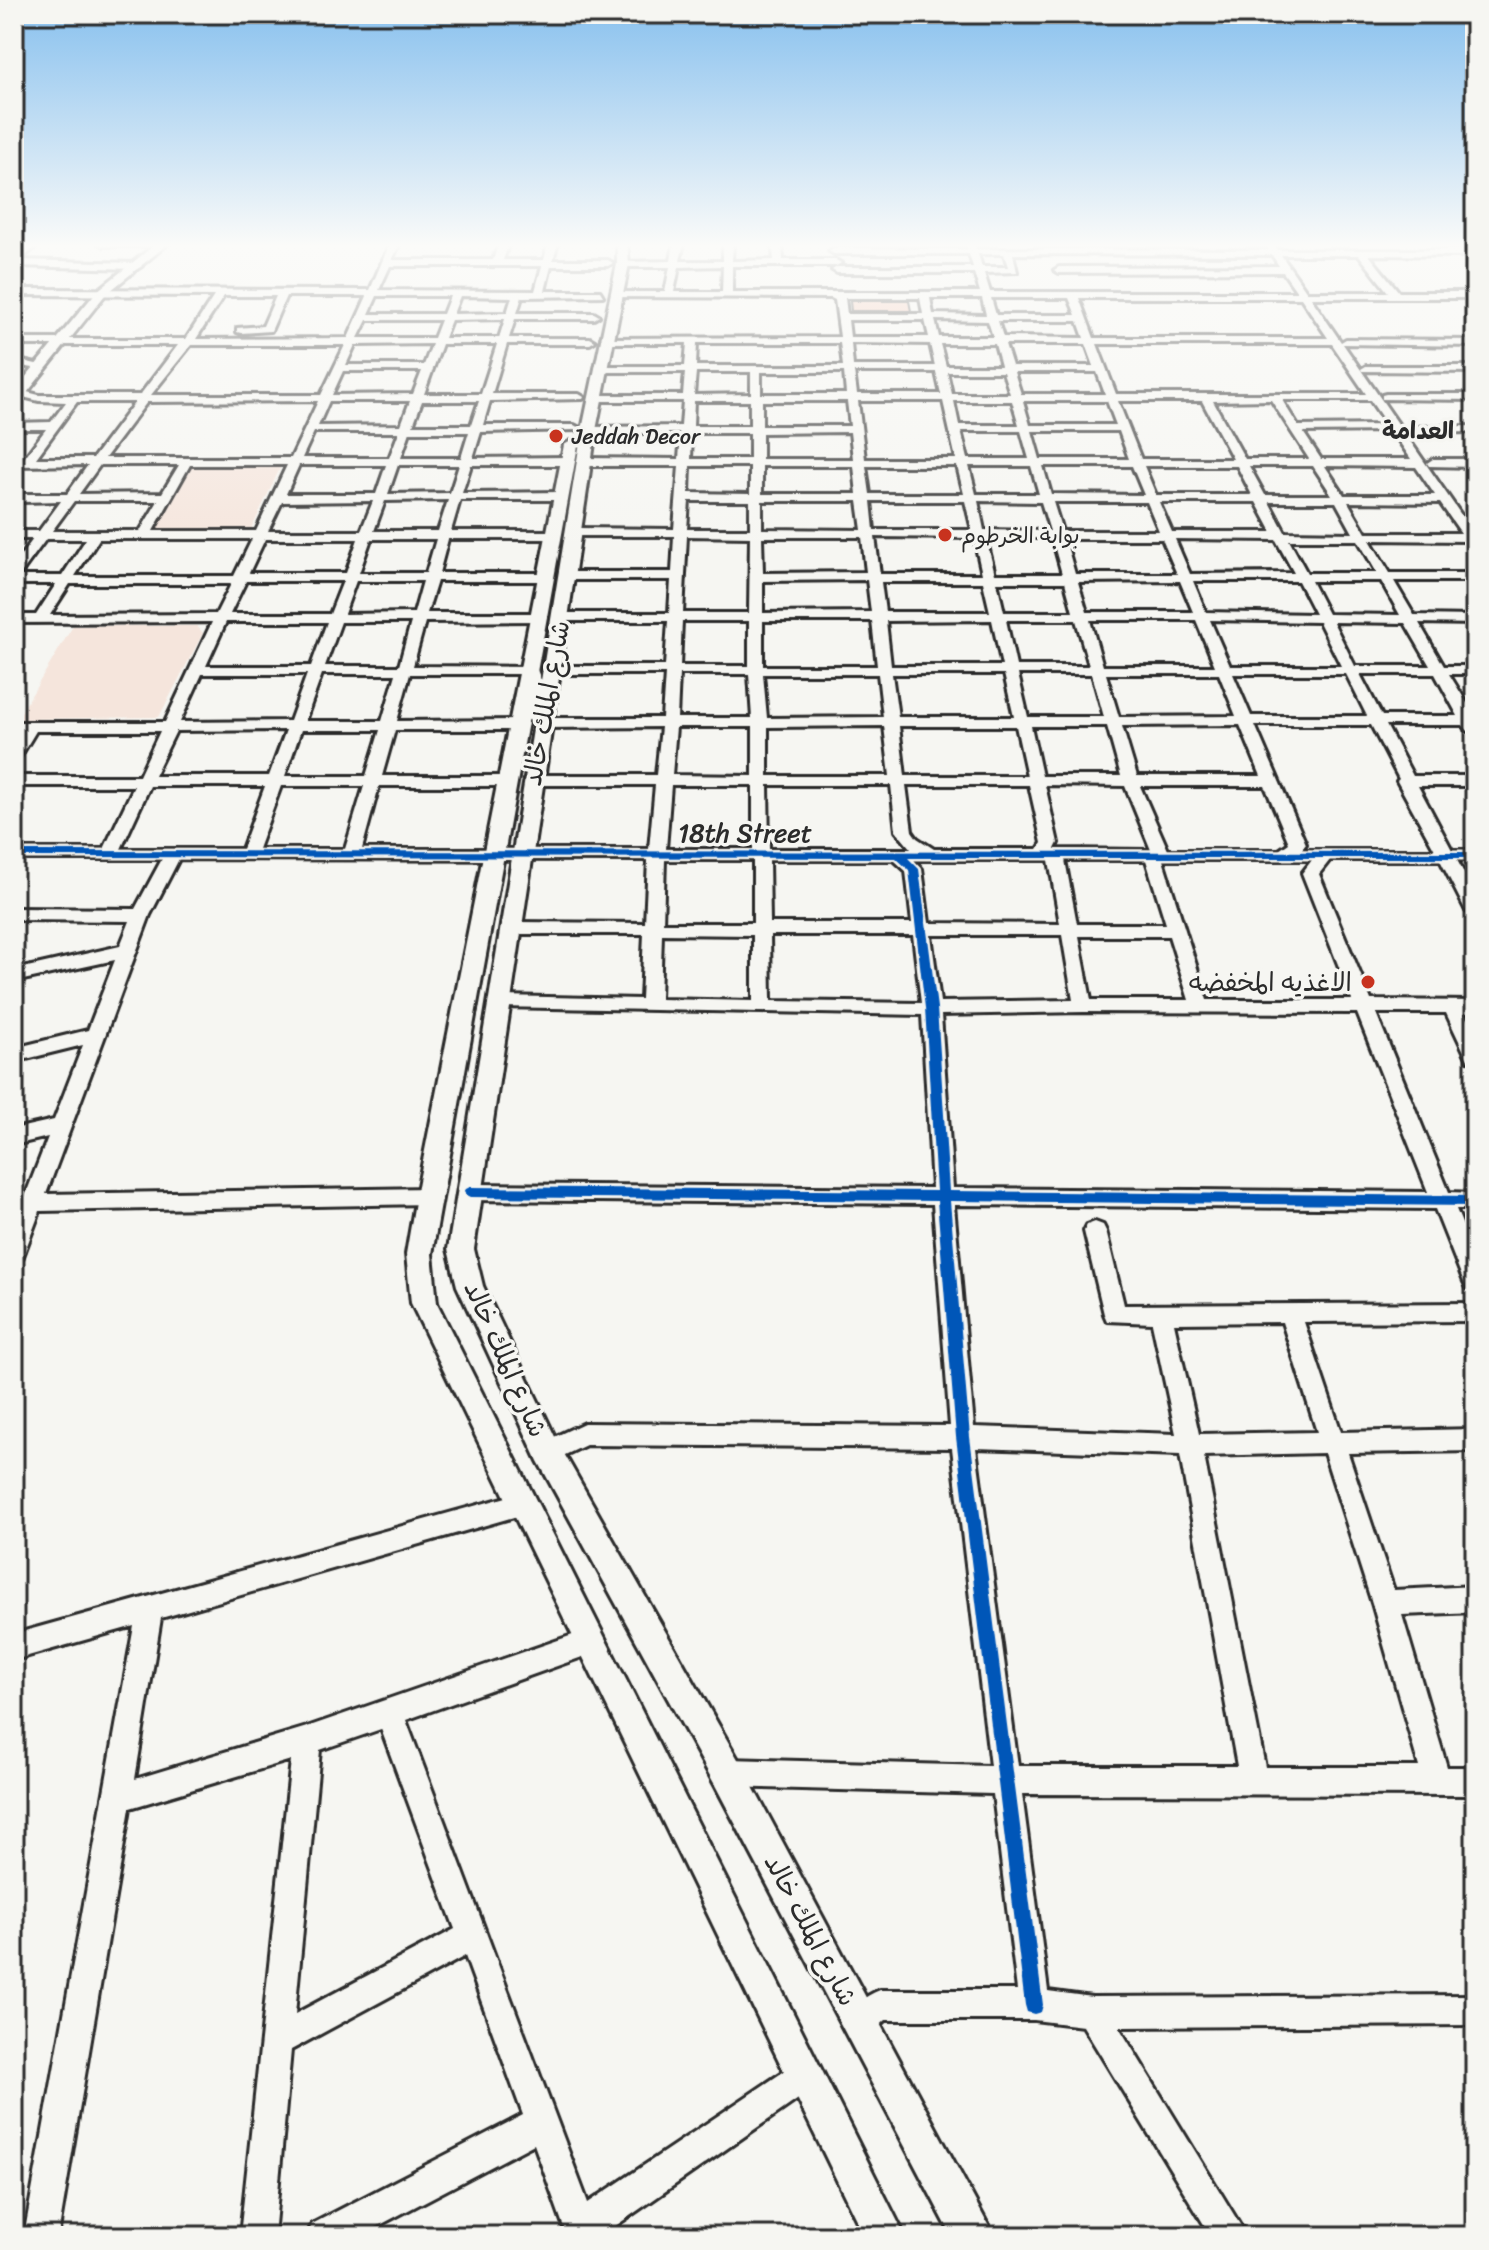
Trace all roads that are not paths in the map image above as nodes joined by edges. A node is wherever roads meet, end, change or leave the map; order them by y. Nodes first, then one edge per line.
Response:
1 (57, 348) edge
2 (181, 348) edge
3 (349, 348) edge
4 (436, 348) edge
5 (502, 348) edge
6 (596, 348) edge
7 (600, 348) edge
8 (692, 348) edge
9 (847, 348) edge
10 (937, 348) edge
11 (1001, 348) edge
12 (1091, 348) edge
13 (1338, 348) edge
14 (1350, 348) edge
15 (1389, 348) edge
16 (1464, 348) edge
17 (1446, 356) junction
18 (14, 362) edge
19 (40, 366) junction
20 (339, 368) junction
21 (428, 368) junction
22 (756, 368) junction
23 (600, 369) junction
24 (690, 369) junction
25 (849, 369) junction
26 (942, 369) junction
27 (1006, 369) junction
28 (1100, 369) junction
29 (1366, 369) junction
30 (1475, 369) edge
31 (1475, 394) edge
32 (17, 396) edge
33 (1110, 396) junction
34 (852, 397) junction
35 (949, 397) junction
36 (1206, 397) junction
37 (1371, 397) junction
38 (1386, 397) junction
39 (325, 398) junction
40 (417, 398) junction
41 (487, 398) junction
42 (587, 398) junction
43 (688, 398) junction
44 (756, 398) junction
45 (1016, 398) junction
46 (1275, 398) junction
47 (74, 399) junction
48 (142, 399) junction
49 (55, 425) junction
50 (14, 426) edge
51 (406, 428) junction
52 (756, 428) junction
53 (955, 428) junction
54 (1023, 428) junction
55 (1124, 428) junction
56 (1393, 428) junction
57 (309, 429) junction
58 (476, 429) junction
59 (582, 429) junction
60 (688, 429) junction
61 (856, 429) junction
62 (1295, 429) junction
63 (1475, 429) edge
64 (1409, 430) junction
65 (28, 461) junction
66 (99, 461) junction
67 (187, 461) junction
68 (295, 461) junction
69 (394, 461) junction
70 (467, 461) junction
71 (576, 461) junction
72 (684, 461) junction
73 (14, 462) edge
74 (757, 462) junction
75 (860, 462) junction
76 (965, 462) junction
77 (1033, 462) junction
78 (1136, 462) junction
79 (1240, 462) junction
80 (1314, 463) junction
81 (1417, 463) junction
82 (1433, 463) junction
83 (1475, 463) edge
84 (562, 496) junction
85 (73, 497) junction
86 (166, 497) junction
87 (381, 497) junction
88 (455, 497) junction
89 (683, 497) junction
90 (865, 497) junction
91 (973, 497) junction
92 (1046, 497) junction
93 (1260, 497) junction
94 (1339, 497) junction
95 (22, 498) dead end
96 (278, 498) junction
97 (757, 498) junction
98 (1153, 498) junction
99 (1443, 499) junction
100 (1475, 522) edge
101 (680, 532) junction
102 (869, 532) junction
103 (757, 533) junction
104 (980, 533) junction
105 (564, 534) junction
106 (1058, 534) junction
107 (14, 535) edge
108 (43, 535) junction
109 (95, 535) junction
110 (144, 535) junction
111 (260, 535) junction
112 (368, 535) junction
113 (443, 535) junction
114 (1168, 535) junction
115 (1279, 536) junction
116 (1359, 537) junction
117 (1472, 541) edge
118 (678, 576) junction
119 (1382, 576) junction
120 (14, 577) edge
121 (353, 577) junction
122 (432, 577) junction
123 (557, 577) junction
124 (755, 577) junction
125 (874, 577) junction
126 (990, 577) junction
127 (1070, 577) junction
128 (1184, 577) junction
129 (1475, 577) edge
130 (241, 578) junction
131 (1303, 578) junction
132 (65, 580) junction
133 (1201, 616) junction
134 (550, 617) junction
135 (223, 618) junction
136 (338, 618) junction
137 (421, 618) junction
138 (675, 618) junction
139 (755, 618) junction
140 (879, 618) junction
141 (999, 618) junction
142 (1082, 618) junction
143 (1323, 618) junction
144 (14, 619) edge
145 (40, 619) junction
146 (1408, 619) junction
147 (1475, 620) edge
148 (198, 670) junction
149 (318, 670) junction
150 (541, 670) junction
151 (672, 670) junction
152 (1350, 670) junction
153 (1439, 670) junction
154 (1475, 670) edge
155 (405, 671) junction
156 (756, 671) junction
157 (885, 671) junction
158 (1010, 671) junction
159 (1100, 671) junction
160 (1223, 671) junction
161 (760, 720) junction
162 (891, 720) junction
163 (1021, 720) junction
164 (1114, 721) junction
165 (1245, 721) junction
166 (1377, 721) junction
167 (531, 724) junction
168 (669, 724) junction
169 (1473, 724) edge
170 (171, 726) junction
171 (297, 726) junction
172 (389, 726) junction
173 (14, 727) edge
174 (31, 727) junction
175 (14, 756) edge
176 (374, 780) junction
177 (14, 781) edge
178 (144, 781) junction
179 (277, 781) junction
180 (520, 781) junction
181 (760, 781) junction
182 (898, 781) junction
183 (1035, 781) junction
184 (1271, 781) junction
185 (1405, 781) junction
186 (1475, 781) edge
187 (664, 782) junction
188 (1131, 782) junction
189 (14, 854) edge
190 (110, 854) junction
191 (173, 854) junction
192 (248, 854) junction
193 (352, 854) junction
194 (492, 854) junction
195 (523, 854) junction
196 (657, 854) junction
197 (760, 855) junction
198 (931, 855) junction
199 (1050, 855) junction
200 (1158, 855) junction
201 (1283, 855) junction
202 (1325, 855) junction
203 (1475, 855) edge
204 (900, 856) junction
205 (1446, 856) junction
206 (1475, 911) edge
207 (14, 914) edge
208 (141, 915) junction
209 (656, 927) junction
210 (512, 928) junction
211 (762, 929) junction
212 (1068, 929) junction
213 (921, 930) junction
214 (1178, 930) junction
215 (127, 951) junction
216 (18, 974) edge
217 (501, 1002) junction
218 (650, 1005) junction
219 (762, 1006) junction
220 (1083, 1006) junction
221 (1200, 1006) junction
222 (1366, 1007) junction
223 (1452, 1007) junction
224 (1475, 1007) edge
225 (931, 1008) junction
226 (96, 1035) junction
227 (14, 1055) edge
228 (1475, 1055) edge
229 (62, 1126) junction
230 (14, 1137) edge
231 (470, 1192) junction
232 (429, 1196) junction
233 (943, 1198) junction
234 (1442, 1201) junction
235 (1475, 1201) edge
236 (33, 1203) junction
237 (1095, 1231) dead end
238 (16, 1243) edge
239 (1475, 1282) edge
240 (1475, 1312) edge
241 (1161, 1314) junction
242 (1290, 1314) junction
243 (963, 1437) junction
244 (1475, 1440) edge
245 (1190, 1445) junction
246 (1335, 1445) junction
247 (548, 1452) junction
248 (521, 1504) junction
249 (1475, 1599) edge
250 (1385, 1603) junction
251 (150, 1609) junction
252 (590, 1642) junction
253 (14, 1647) edge
254 (389, 1712) junction
255 (307, 1741) junction
256 (727, 1773) junction
257 (1005, 1780) junction
258 (1254, 1781) junction
259 (1437, 1781) junction
260 (1475, 1781) edge
261 (117, 1798) junction
262 (472, 1936) junction
263 (1034, 2005) junction
264 (1475, 2010) edge
265 (1092, 2012) junction
266 (860, 2023) junction
267 (277, 2041) junction
268 (806, 2075) junction
269 (543, 2122) junction
270 (583, 2232) edge
271 (41, 2236) edge
272 (257, 2236) edge
273 (324, 2236) edge
274 (885, 2236) edge
275 (974, 2236) edge
276 (1230, 2236) edge

1 - 19 main road
2 - 48 street
3 - 20 street
4 - 21 street
5 - 41 street
6 - 42 main road, شارع الملك خالد
7 - 23 main road, شارع الملك خالد
8 - 24 street
9 - 25 street
10 - 26 street
11 - 27 street
12 - 28 street
13 - 37 street
14 - 29 street
15 - 17 street
16 - 17 street
17 - 29 street
17 - 30 street
17 - 31 street
18 - 19 street
19 - 32 main road
20 - 21 street
20 - 39 street
21 - 40 street
22 - 24 street
22 - 25 street
22 - 44 street
23 - 24 street
23 - 42 main road, شارع الملك خالد
24 - 43 street
25 - 26 street
25 - 34 street
26 - 27 street
26 - 35 street
27 - 28 street
27 - 45 street
28 - 33 street
29 - 38 street
31 - 38 street
32 - 47 street
33 - 36 street
33 - 45 street
33 - 55 street
34 - 35 street
34 - 44 street
34 - 61 street
35 - 45 street
35 - 53 street
36 - 46 street
36 - 79 street
37 - 46 street
37 - 56 street
38 - 64 street
39 - 40 street
39 - 48 street
39 - 57 street
40 - 41 street
40 - 51 street
41 - 42 street
41 - 58 street
42 - 43 street
42 - 59 main road, شارع الملك خالد
43 - 44 street
43 - 60 street
44 - 52 street
45 - 54 street
46 - 62 street
47 - 48 street
47 - 49 street
48 - 66 street
49 - 50 street
49 - 65 street
51 - 57 street
51 - 58 street
51 - 69 street
52 - 60 street
52 - 61 street
52 - 74 street
53 - 54 street
53 - 76 street
54 - 55 street
54 - 77 street
55 - 78 street
56 - 62 street
56 - 81 street
57 - 68 street
58 - 59 street
58 - 70 street
59 - 60 street
59 - 71 main road, شارع الملك خالد
60 - 72 street
61 - 75 street
62 - 80 street
63 - 64 street
64 - 82 street
65 - 66 street
65 - 73 street
66 - 67 street
66 - 85 street
67 - 68 street
67 - 86 street
68 - 69 street
68 - 96 street
69 - 70 street
69 - 87 street
70 - 71 street
70 - 88 street
71 - 72 street
71 - 84 main road, شارع الملك خالد
71 - 105 main road, شارع الملك خالد
72 - 74 street
72 - 89 street
74 - 75 street
74 - 97 street
75 - 76 street
75 - 90 street
76 - 77 street
76 - 91 street
77 - 78 street
77 - 92 street
78 - 79 street
78 - 98 street
79 - 80 street
79 - 93 street
80 - 81 street
80 - 94 street
81 - 99 street
82 - 83 street
82 - 100 street
84 - 88 street
84 - 105 main road, شارع الملك خالد
85 - 86 street
85 - 95 street
85 - 108 street
86 - 110 street
87 - 88 street
87 - 96 street
87 - 112 street
88 - 113 street
89 - 97 street
89 - 101 street
90 - 91 street
90 - 97 street
90 - 102 street
91 - 92 street
91 - 104 street
92 - 98 street
92 - 106 street
93 - 94 street
93 - 98 street
93 - 115 street
94 - 99 street
94 - 116 street
96 - 111 street
97 - 103 street
98 - 114 street
99 - 117 street
101 - 103 street
101 - 105 street
101 - 118 street
102 - 103 street
102 - 104 street
102 - 125 street
103 - 124 street
104 - 106 street
104 - 126 street
105 - 113 street
105 - 123 main road, شارع الملك خالد
106 - 114 street
106 - 127 street
107 - 108 street
108 - 109 street
108 - 120 street
109 - 110 street
109 - 132 street
110 - 111 street
111 - 112 street
111 - 130 street
112 - 113 street
112 - 121 street
113 - 122 street
114 - 115 street
114 - 128 street
115 - 116 street
115 - 131 street
116 - 117 street
116 - 119 street
118 - 123 street
118 - 138 street
119 - 129 street
119 - 131 street
119 - 146 street
120 - 132 street
121 - 122 street
121 - 130 street
121 - 136 street
122 - 123 street
122 - 137 street
123 - 134 main road, شارع الملك خالد
124 - 125 street
124 - 139 street
125 - 126 street
125 - 140 street
126 - 127 street
126 - 141 street
127 - 128 street
127 - 142 street
128 - 131 street
128 - 133 street
130 - 132 street
130 - 135 street
131 - 143 street
132 - 145 street
133 - 142 street
133 - 143 street
133 - 160 street
134 - 137 street
134 - 138 street
134 - 150 main road, شارع الملك خالد
135 - 136 street
135 - 145 street
135 - 148 street
136 - 137 street
136 - 149 street
137 - 155 street
138 - 139 street
138 - 151 street
139 - 140 street
139 - 156 street
140 - 141 street
140 - 157 street
141 - 142 street
141 - 158 street
142 - 159 street
143 - 146 street
143 - 152 street
144 - 145 street
146 - 147 street
146 - 153 street
148 - 149 street
148 - 170 street
149 - 155 street
149 - 171 street
150 - 151 street
150 - 155 street
150 - 167 main road, شارع الملك خالد
151 - 156 street
151 - 168 street
152 - 153 street
152 - 160 street
152 - 166 street
153 - 154 street
153 - 169 street
155 - 172 street
156 - 157 street
156 - 161 street
157 - 158 street
157 - 162 street
158 - 159 street
158 - 163 street
159 - 160 street
159 - 164 street
160 - 165 street
161 - 162 street
161 - 168 street
161 - 181 street
162 - 163 street
162 - 182 street
163 - 164 street
163 - 183 street
164 - 165 street
164 - 188 street
165 - 166 street
165 - 184 street
166 - 169 street
166 - 185 street
167 - 168 street
167 - 172 street
167 - 180 main road, شارع الملك خالد
168 - 187 street
170 - 171 street
170 - 174 street
170 - 178 street
171 - 172 street
171 - 179 street
172 - 176 street
173 - 174 street
174 - 175 street
176 - 179 street
176 - 180 street
176 - 193 street
177 - 178 street
178 - 179 street
178 - 190 street
179 - 192 street
180 - 187 street
180 - 194 main road, شارع الملك خالد
180 - 195 main road, شارع الملك خالد
181 - 182 street
181 - 187 street
181 - 197 street
182 - 183 street
182 - 198 street
183 - 188 street
183 - 199 street
184 - 188 street
184 - 201 street
185 - 186 street
185 - 205 street
187 - 196 street
188 - 200 street
189 - 190 street, 18th Street
190 - 191 street, 18th Street
191 - 192 street, 18th Street
191 - 208 street
192 - 193 street, 18th Street
193 - 194 street, 18th Street
194 - 195 street, 18th Street
194 - 232 main road, شارع الملك خالد
195 - 196 street, 18th Street
195 - 210 main road, شارع الملك خالد
196 - 197 street, 18th Street
196 - 209 street
197 - 204 street, 18th Street
197 - 211 street
198 - 199 street, 18th Street
198 - 204 street, 18th Street
199 - 200 street, 18th Street
199 - 212 street
200 - 201 street, 18th Street
200 - 214 street
201 - 202 street, 18th Street
202 - 205 street, 18th Street
202 - 222 street
203 - 205 street, 18th Street
204 - 213 street
205 - 206 street
207 - 208 street
208 - 215 street
209 - 210 street
209 - 211 street
209 - 218 street
210 - 217 main road, شارع الملك خالد
211 - 213 street
211 - 219 street
212 - 213 street
212 - 214 street
212 - 220 street
213 - 225 street
214 - 221 street
215 - 216 street
215 - 226 street
217 - 218 street
217 - 231 main road, شارع الملك خالد
218 - 219 street
219 - 225 street
220 - 221 street
220 - 225 street
221 - 222 street
222 - 223 street
222 - 234 street
223 - 224 street
223 - 228 street
225 - 233 street
226 - 227 street
226 - 229 street
229 - 230 street
229 - 236 street
231 - 233 street
231 - 247 main road, شارع الملك خالد
232 - 236 street
232 - 248 main road, شارع الملك خالد
233 - 234 street
233 - 243 street
234 - 235 street
234 - 239 street
236 - 238 street
237 - 241 street
240 - 242 street
241 - 242 street
241 - 245 street
242 - 246 street
243 - 245 street
243 - 247 street
243 - 257 street
244 - 246 street
245 - 246 street
245 - 258 street
246 - 250 street
247 - 256 main road, شارع الملك خالد
248 - 251 street
248 - 252 main road, شارع الملك خالد
249 - 250 street
250 - 259 street
251 - 253 street
251 - 261 street
252 - 254 street
252 - 268 main road, شارع الملك خالد
254 - 255 street
254 - 262 street
255 - 261 street
255 - 267 street
256 - 257 street
256 - 266 main road, شارع الملك خالد
257 - 258 street
257 - 263 street
258 - 259 street
259 - 260 street
261 - 271 street
262 - 267 street
262 - 269 street
263 - 265 street
263 - 266 street
264 - 265 street
265 - 276 street
266 - 275 main road, شارع الملك خالد
267 - 272 street
268 - 270 street
268 - 274 main road, شارع الملك خالد
269 - 270 street
269 - 273 street

